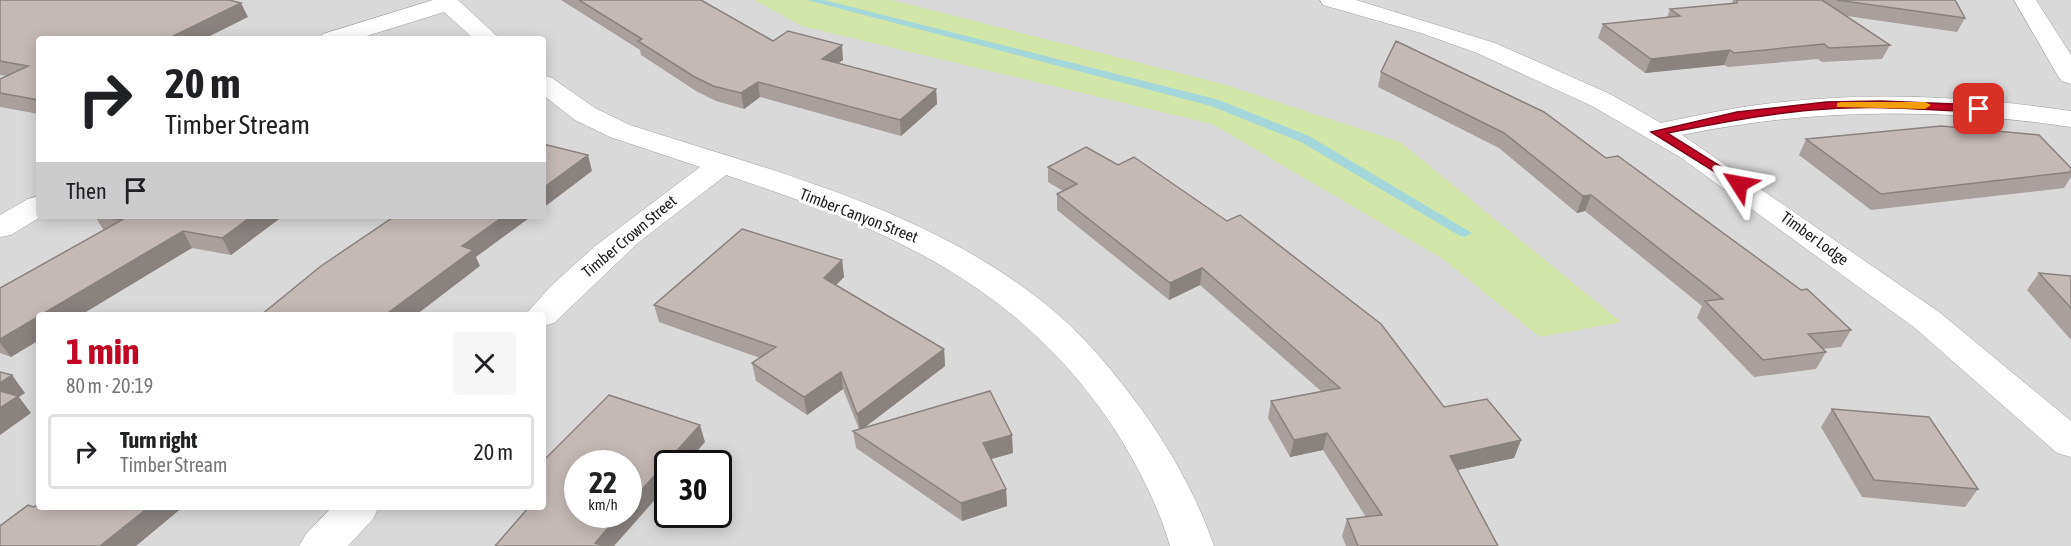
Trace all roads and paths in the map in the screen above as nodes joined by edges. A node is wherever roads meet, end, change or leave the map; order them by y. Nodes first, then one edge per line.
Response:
1 (1331, 0) edge
2 (2025, 0) edge
3 (446, 2) edge
4 (341, 36) edge
5 (485, 36) edge
6 (2071, 76) edge
7 (546, 85) edge
8 (2071, 119) edge
9 (1657, 132) junction
10 (722, 165) junction
11 (36, 207) edge
12 (0, 228) edge
13 (545, 312) edge
14 (2071, 443) edge
15 (355, 510) edge
16 (321, 546) edge
17 (1192, 546) edge

1 - 9 street, Timber Lodge
2 - 6 street
3 - 4 street
3 - 5 street
7 - 10 street, Timber Canyon Street
8 - 9 street
9 - 14 street, Timber Lodge
10 - 13 street, Timber Crown Street
10 - 17 street, Timber Canyon Street
11 - 12 street
15 - 16 street

